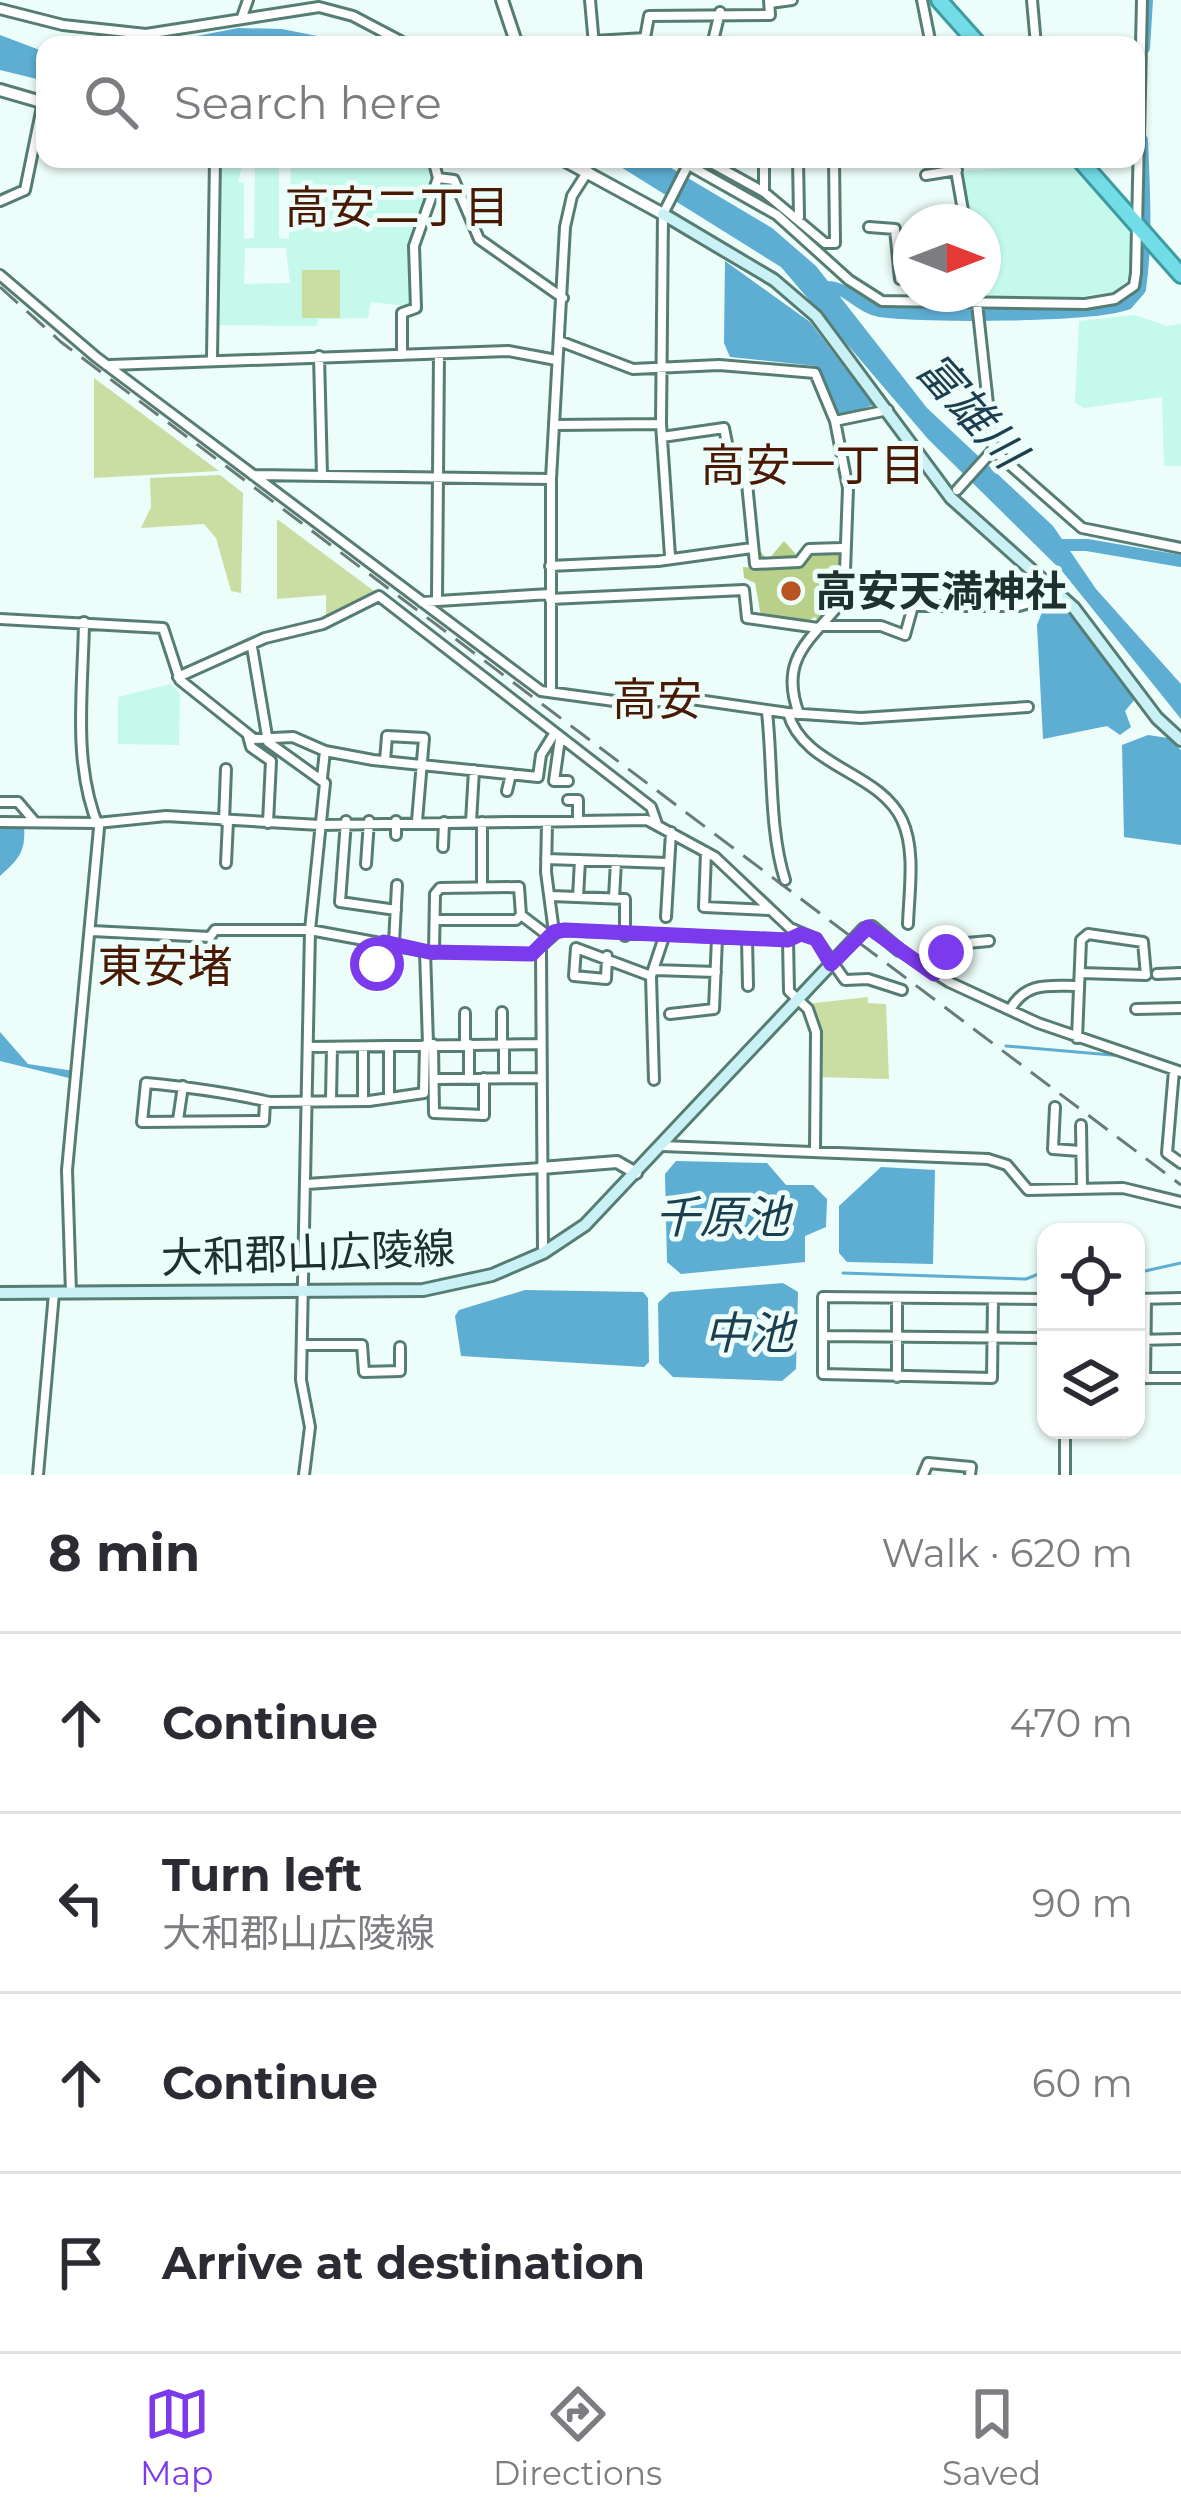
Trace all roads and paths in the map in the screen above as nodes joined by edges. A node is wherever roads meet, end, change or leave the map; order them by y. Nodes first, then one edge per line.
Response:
1 (248, 0) edge
2 (502, 0) edge
3 (590, 0) edge
4 (792, 0) edge
5 (922, 0) edge
6 (940, 0) edge
7 (1032, 0) edge
8 (1142, 0) edge
9 (769, 2) edge
10 (0, 9) edge
11 (720, 12) junction
12 (242, 17) junction
13 (389, 36) edge
14 (515, 36) edge
15 (593, 36) edge
16 (645, 36) edge
17 (714, 36) edge
18 (929, 36) edge
19 (971, 36) edge
20 (1035, 36) edge
21 (1142, 36) edge
22 (0, 90) edge
23 (36, 101) edge
24 (36, 146) edge
25 (215, 168) edge
26 (435, 168) edge
27 (584, 168) edge
28 (686, 168) edge
29 (695, 168) edge
30 (722, 168) edge
31 (764, 168) edge
32 (799, 168) edge
33 (834, 168) edge
34 (1087, 168) edge
35 (1142, 168) edge
36 (589, 170) junction
37 (726, 170) joint
38 (956, 170) joint
39 (926, 176) dead end
40 (437, 178) junction
41 (764, 192) junction
42 (0, 201) edge
43 (962, 204) edge
44 (663, 214) junction
45 (799, 218) junction
46 (869, 227) dead end
47 (893, 229) edge
48 (1142, 231) junction
49 (0, 275) edge
50 (1181, 275) edge
51 (562, 298) junction
52 (893, 298) edge
53 (1001, 300) edge
54 (978, 312) edge
55 (562, 342) junction
56 (439, 354) junction
57 (402, 355) junction
58 (319, 356) junction
59 (212, 358) junction
60 (556, 360) junction
61 (107, 366) junction
62 (664, 368) junction
63 (889, 410) junction
64 (836, 421) junction
65 (662, 424) junction
66 (555, 425) junction
67 (662, 437) junction
68 (990, 454) junction
69 (253, 476) junction
70 (322, 476) junction
71 (441, 478) junction
72 (551, 479) junction
73 (954, 494) junction
74 (752, 548) junction
75 (842, 548) junction
76 (1181, 548) edge
77 (670, 556) junction
78 (550, 566) junction
79 (1048, 584) junction
80 (550, 596) junction
81 (437, 597) junction
82 (422, 602) junction
83 (0, 619) edge
84 (85, 622) junction
85 (821, 627) junction
86 (252, 647) junction
87 (178, 676) junction
88 (551, 692) junction
89 (1028, 707) dead end
90 (766, 712) junction
91 (788, 713) junction
92 (799, 714) junction
93 (248, 736) junction
94 (557, 737) junction
95 (268, 739) junction
96 (1181, 740) edge
97 (325, 752) junction
98 (385, 760) junction
99 (424, 767) junction
100 (226, 770) dead end
101 (474, 770) junction
102 (511, 774) junction
103 (322, 778) junction
104 (568, 781) dead end
105 (507, 791) dead end
106 (568, 800) dead end
107 (0, 802) edge
108 (578, 820) junction
109 (226, 821) junction
110 (346, 821) junction
111 (369, 821) junction
112 (396, 821) junction
113 (418, 821) junction
114 (0, 822) edge
115 (444, 822) junction
116 (476, 822) junction
117 (547, 822) junction
118 (36, 823) junction
119 (268, 823) junction
120 (97, 824) junction
121 (657, 824) junction
122 (320, 825) junction
123 (671, 832) junction
124 (396, 836) dead end
125 (443, 847) dead end
126 (706, 851) junction
127 (546, 859) junction
128 (580, 860) junction
129 (226, 862) dead end
130 (616, 862) junction
131 (668, 863) junction
132 (366, 865) dead end
133 (785, 880) dead end
134 (398, 886) dead end
135 (482, 887) junction
136 (552, 896) junction
137 (578, 897) junction
138 (614, 898) junction
139 (396, 910) junction
140 (770, 910) junction
141 (521, 915) junction
142 (666, 917) dead end
143 (435, 920) junction
144 (908, 924) dead end
145 (310, 930) junction
146 (92, 931) junction
147 (578, 931) junction
148 (552, 934) junction
149 (801, 934) junction
150 (625, 936) junction
151 (664, 937) junction
152 (717, 938) junction
153 (747, 939) junction
154 (788, 940) junction
155 (989, 941) dead end
156 (389, 942) junction
157 (576, 948) junction
158 (541, 950) junction
159 (899, 950) joint
160 (430, 952) junction
161 (607, 956) junction
162 (831, 964) junction
163 (716, 972) junction
164 (1080, 973) junction
165 (1181, 973) edge
166 (653, 974) junction
167 (934, 974) junction
168 (1157, 974) dead end
169 (868, 979) junction
170 (377, 983) dead end
171 (748, 986) dead end
172 (1079, 986) junction
173 (902, 990) dead end
174 (869, 995) dead end
175 (797, 1000) junction
176 (1181, 1008) edge
177 (1136, 1009) dead end
178 (1010, 1010) junction
179 (465, 1012) dead end
180 (502, 1012) dead end
181 (670, 1014) dead end
182 (1077, 1038) junction
183 (429, 1044) junction
184 (467, 1044) junction
185 (503, 1044) junction
186 (541, 1044) junction
187 (308, 1047) junction
188 (332, 1047) junction
189 (363, 1047) junction
190 (389, 1047) junction
191 (1176, 1071) edge
192 (469, 1078) junction
193 (484, 1078) junction
194 (504, 1078) junction
195 (541, 1078) junction
196 (434, 1079) junction
197 (654, 1080) dead end
198 (183, 1086) junction
199 (389, 1098) junction
200 (331, 1099) junction
201 (307, 1100) junction
202 (363, 1100) junction
203 (265, 1101) junction
204 (1054, 1107) dead end
205 (178, 1120) junction
206 (1081, 1125) dead end
207 (662, 1146) junction
208 (815, 1150) junction
209 (1080, 1151) junction
210 (1181, 1163) edge
211 (541, 1168) junction
212 (636, 1172) junction
213 (307, 1184) junction
214 (1082, 1188) junction
215 (1181, 1202) edge
216 (543, 1253) junction
217 (304, 1292) junction
218 (0, 1293) edge
219 (54, 1293) junction
220 (71, 1293) junction
221 (897, 1298) junction
222 (1181, 1298) edge
223 (993, 1299) junction
224 (1037, 1299) edge
225 (1145, 1299) edge
226 (823, 1336) junction
227 (897, 1337) junction
228 (993, 1338) junction
229 (1037, 1339) edge
230 (1145, 1340) edge
231 (1181, 1340) edge
232 (302, 1345) junction
233 (400, 1347) dead end
234 (897, 1377) junction
235 (1145, 1378) edge
236 (1181, 1378) edge
237 (1066, 1439) edge
238 (38, 1475) edge
239 (304, 1475) edge
240 (923, 1475) edge
241 (970, 1475) edge
242 (1065, 1475) edge

1 - 12 street
2 - 14 street
3 - 15 street
4 - 9 street
5 - 18 street
6 - 19 highway
7 - 20 street
8 - 21 street
9 - 11 street
10 - 12 street
11 - 16 street
11 - 17 street
12 - 13 street
22 - 23 street
24 - 42 street
25 - 59 street
26 - 40 street
27 - 36 street
28 - 44 street
29 - 52 street
30 - 37 street
31 - 41 street
32 - 45 street
33 - 45 street
34 - 48 highway
35 - 48 street
36 - 44 street
36 - 51 street
37 - 41 street
38 - 39 street
38 - 43 street
40 - 51 street
40 - 57 street
41 - 45 street
44 - 62 street
44 - 63 main road
46 - 47 street
48 - 50 highway
48 - 53 street
49 - 61 street
51 - 55 street
54 - 68 street
55 - 60 street
55 - 62 street
56 - 57 street
56 - 60 street
56 - 71 street
57 - 58 street
58 - 59 street
58 - 70 street
59 - 61 street
60 - 66 street
61 - 69 street
62 - 64 street
62 - 65 street
63 - 64 street
63 - 73 main road
64 - 75 street
65 - 66 street
65 - 67 street
66 - 72 street
67 - 74 street
67 - 77 street
68 - 73 street
68 - 76 street
69 - 70 street
69 - 82 street
70 - 71 street
71 - 72 street
71 - 81 street
72 - 78 street
73 - 79 main road
74 - 75 street
74 - 77 street
75 - 85 street
77 - 78 street
78 - 80 street
79 - 85 street
79 - 96 main road
80 - 81 street
80 - 85 street
80 - 88 street
81 - 82 street
82 - 88 street
83 - 84 street
84 - 87 street
84 - 120 street
85 - 92 street
86 - 87 street
86 - 94 street
86 - 95 street
87 - 93 street
88 - 90 street
89 - 92 street
90 - 91 street
90 - 133 street
91 - 92 street
91 - 144 street
93 - 95 street
93 - 119 street
94 - 102 street
94 - 104 street
94 - 121 street
95 - 97 street
95 - 103 street
97 - 98 street
97 - 103 street
98 - 99 street
98 - 99 street
99 - 101 street
99 - 113 street
100 - 109 street
101 - 102 street
101 - 116 street
102 - 105 street
103 - 122 street
106 - 108 street
107 - 118 street
108 - 117 street
108 - 121 street
109 - 119 street
109 - 120 street
109 - 129 street
110 - 111 street
110 - 122 street
110 - 139 street
111 - 112 street
111 - 132 street
112 - 113 street
112 - 124 street
113 - 115 street
114 - 118 street
115 - 116 street
115 - 125 street
116 - 117 street
116 - 135 street
117 - 127 street
118 - 120 street
119 - 122 street
120 - 146 street
121 - 123 street
122 - 145 street
123 - 126 street
123 - 131 street
126 - 140 street
126 - 140 street
127 - 128 street
127 - 136 street
128 - 130 street
128 - 137 street
130 - 131 street
130 - 138 street
131 - 142 street
134 - 139 street
135 - 141 street
135 - 143 street
136 - 137 street
136 - 148 street
137 - 138 street
138 - 150 street
139 - 156 street
140 - 149 street
141 - 143 street
141 - 148 street
143 - 160 street
145 - 146 street
145 - 156 street
145 - 187 street
146 - 220 street
147 - 148 street
147 - 150 street
147 - 157 street
148 - 158 street
149 - 154 street
149 - 162 street
150 - 151 street
151 - 152 street
151 - 166 street
152 - 153 street
152 - 163 street
153 - 154 street
153 - 171 street
154 - 175 street
155 - 167 street
156 - 160 street
156 - 170 street
157 - 161 street
157 - 161 street
158 - 160 street
158 - 186 street
159 - 162 main road, 大和郡山広陵線
159 - 167 street
160 - 183 street
161 - 166 street
162 - 169 street
162 - 175 main road, 大和郡山広陵線
163 - 166 street
163 - 181 street
164 - 164 street
164 - 172 street
165 - 168 street
166 - 197 street
167 - 178 street
169 - 173 street
169 - 174 street
172 - 178 street
172 - 182 street
175 - 207 main road, 大和郡山広陵線
175 - 208 street
176 - 177 street
178 - 182 street
179 - 184 street
180 - 185 street
182 - 191 street
183 - 184 street
183 - 190 street
183 - 196 street
183 - 199 street
184 - 185 street
184 - 192 street
185 - 186 street
185 - 194 street
186 - 195 street
187 - 188 street
187 - 201 street
188 - 189 street
188 - 200 street
189 - 190 street
189 - 202 street
190 - 199 street
191 - 210 street
192 - 193 street
192 - 196 street
193 - 194 street
193 - 196 street
194 - 195 street
195 - 211 street
198 - 203 street
198 - 205 street
198 - 205 street
199 - 202 street
200 - 201 street
200 - 202 street
201 - 203 street
201 - 213 street
203 - 205 street
204 - 209 street
206 - 209 street
207 - 208 street
207 - 212 main road, 大和郡山広陵線
208 - 214 street
209 - 214 street
211 - 212 street
211 - 213 street
211 - 216 street
212 - 216 main road, 大和郡山広陵線
213 - 217 street
214 - 215 street
216 - 217 main road, 大和郡山広陵線
217 - 220 main road, 大和郡山広陵線
217 - 232 street
218 - 219 main road, 大和郡山広陵線
219 - 220 main road, 大和郡山広陵線
219 - 238 street
221 - 223 street
221 - 226 street
221 - 227 street
222 - 225 street
223 - 224 street
223 - 228 street
226 - 227 street
226 - 234 street
227 - 228 street
227 - 234 street
228 - 229 street
228 - 234 street
230 - 231 street
232 - 233 street
232 - 239 street
235 - 236 street
237 - 242 street
240 - 241 street

